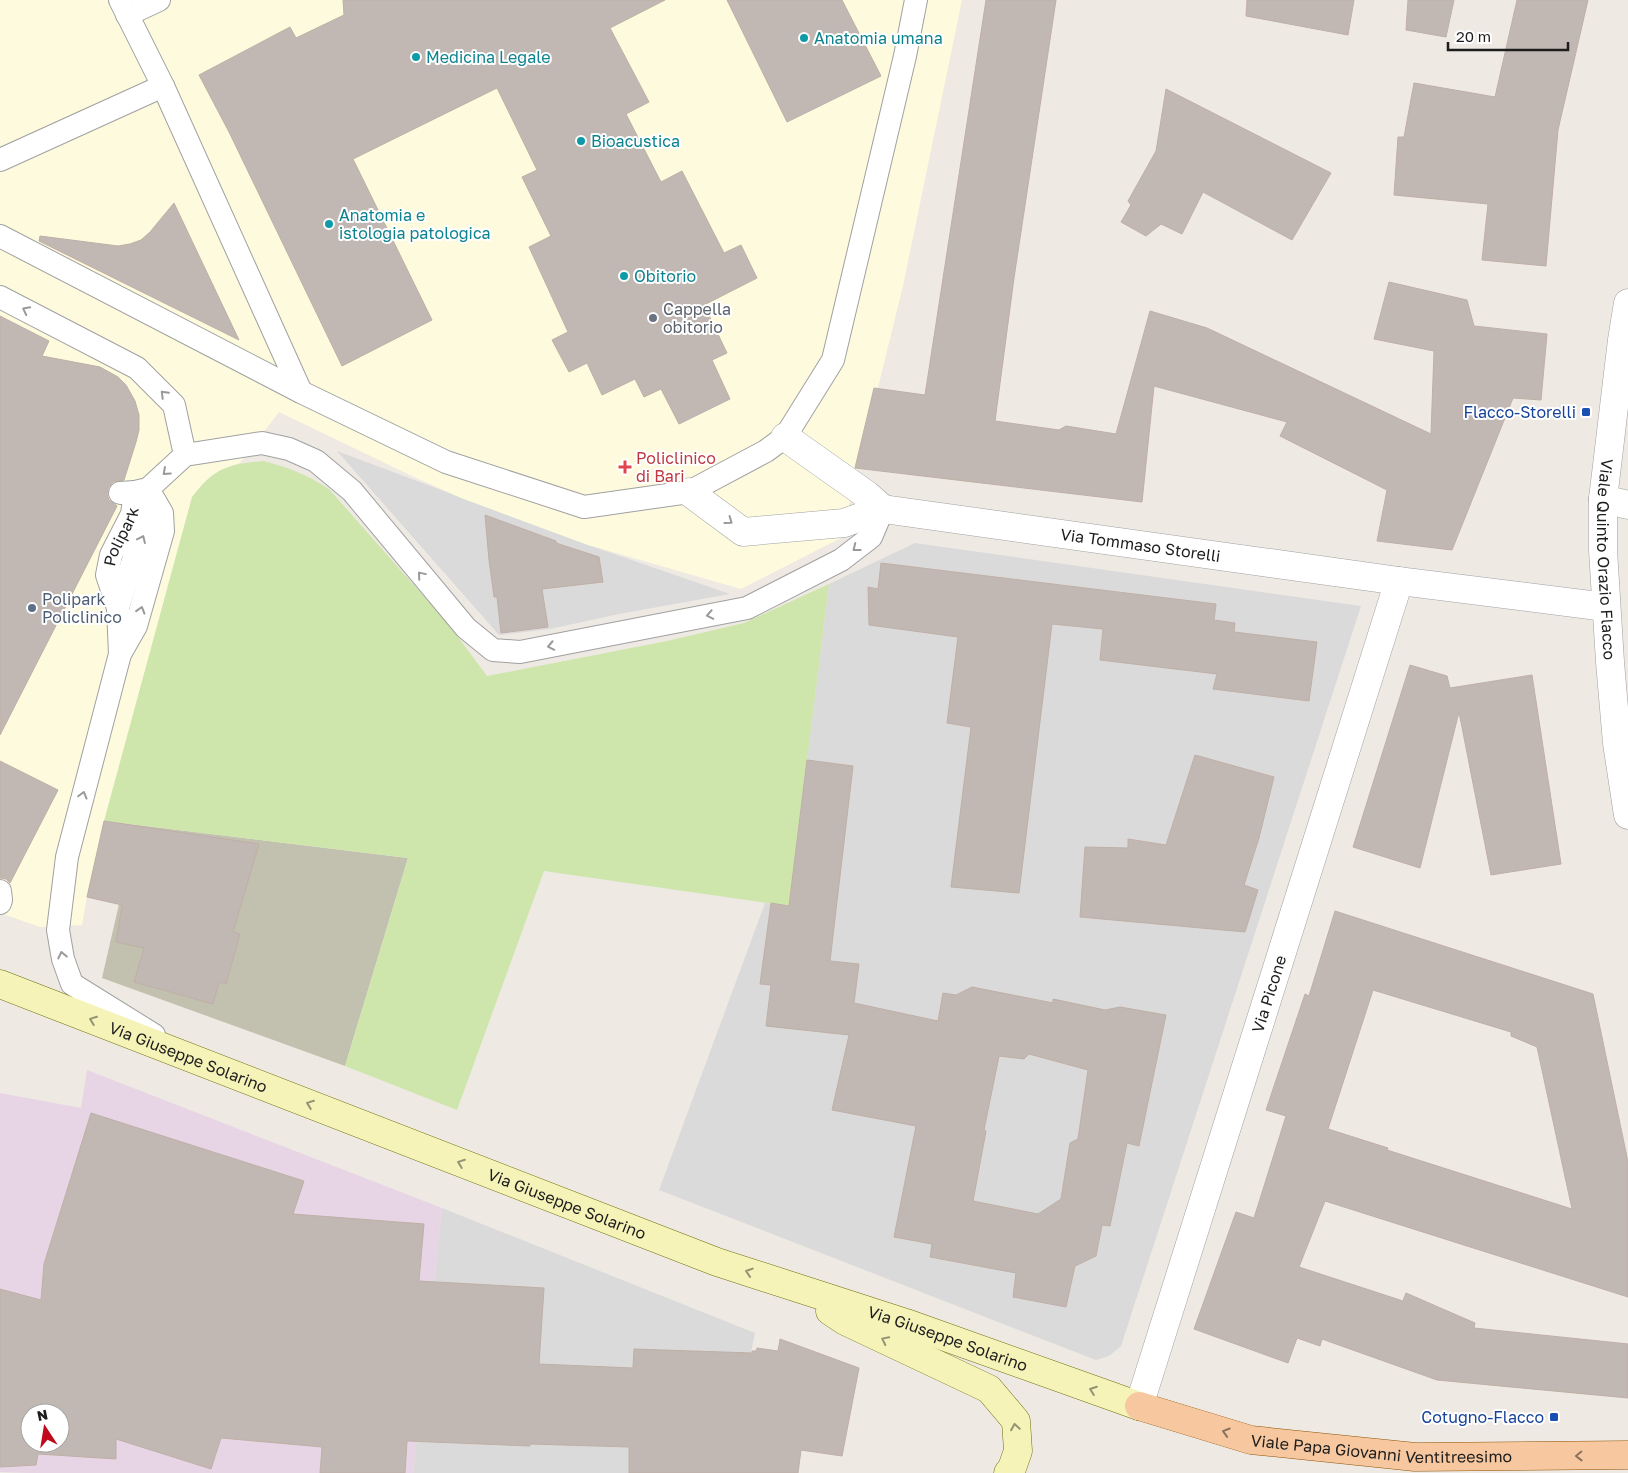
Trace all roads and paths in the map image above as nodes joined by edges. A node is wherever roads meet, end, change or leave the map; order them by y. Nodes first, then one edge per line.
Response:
1 (159, 0) edge
2 (916, 0) edge
3 (124, 8) edge
4 (163, 86) junction
5 (0, 160) edge
6 (0, 236) edge
7 (0, 297) edge
8 (1628, 302) edge
9 (302, 392) junction
10 (785, 437) junction
11 (185, 455) junction
12 (134, 491) junction
13 (690, 492) junction
14 (1615, 502) edge
15 (883, 509) junction
16 (1399, 581) junction
17 (1606, 606) junction
18 (120, 654) junction
19 (1628, 815) edge
20 (0, 891) edge
21 (0, 903) edge
22 (0, 984) edge
23 (191, 1057) junction
24 (795, 1288) junction
25 (1139, 1406) junction
26 (1628, 1455) edge
27 (1424, 1465) edge
28 (1008, 1473) edge

1 - 3 lane
2 - 10 lane
3 - 4 lane
4 - 5 lane
4 - 9 lane
6 - 9 lane
11 -> 7 lane
8 - 14 street, Viale Quinto Orazio Flacco
9 - 13 lane
10 - 13 lane
10 - 15 street
11 -> 12 lane
15 -> 11 lane
18 -> 12 lane
18 -> 12 lane
13 -> 15 street, Via Tommaso Storelli
14 - 17 street, Viale Quinto Orazio Flacco
15 - 16 street, Via Tommaso Storelli
16 - 17 street, Via Tommaso Storelli
16 - 25 street, Via Picone
17 - 19 street, Viale Quinto Orazio Flacco
23 -> 18 lane
20 - 21 lane
23 -> 22 main road, Via Giuseppe Solarino
24 -> 23 main road, Via Giuseppe Solarino
25 -> 24 main road, Via Giuseppe Solarino
28 -> 24 main road
27 -> 25 main road, Viale Papa Giovanni Ventitreesimo
26 -> 27 main road, Viale Papa Giovanni Ventitreesimo

